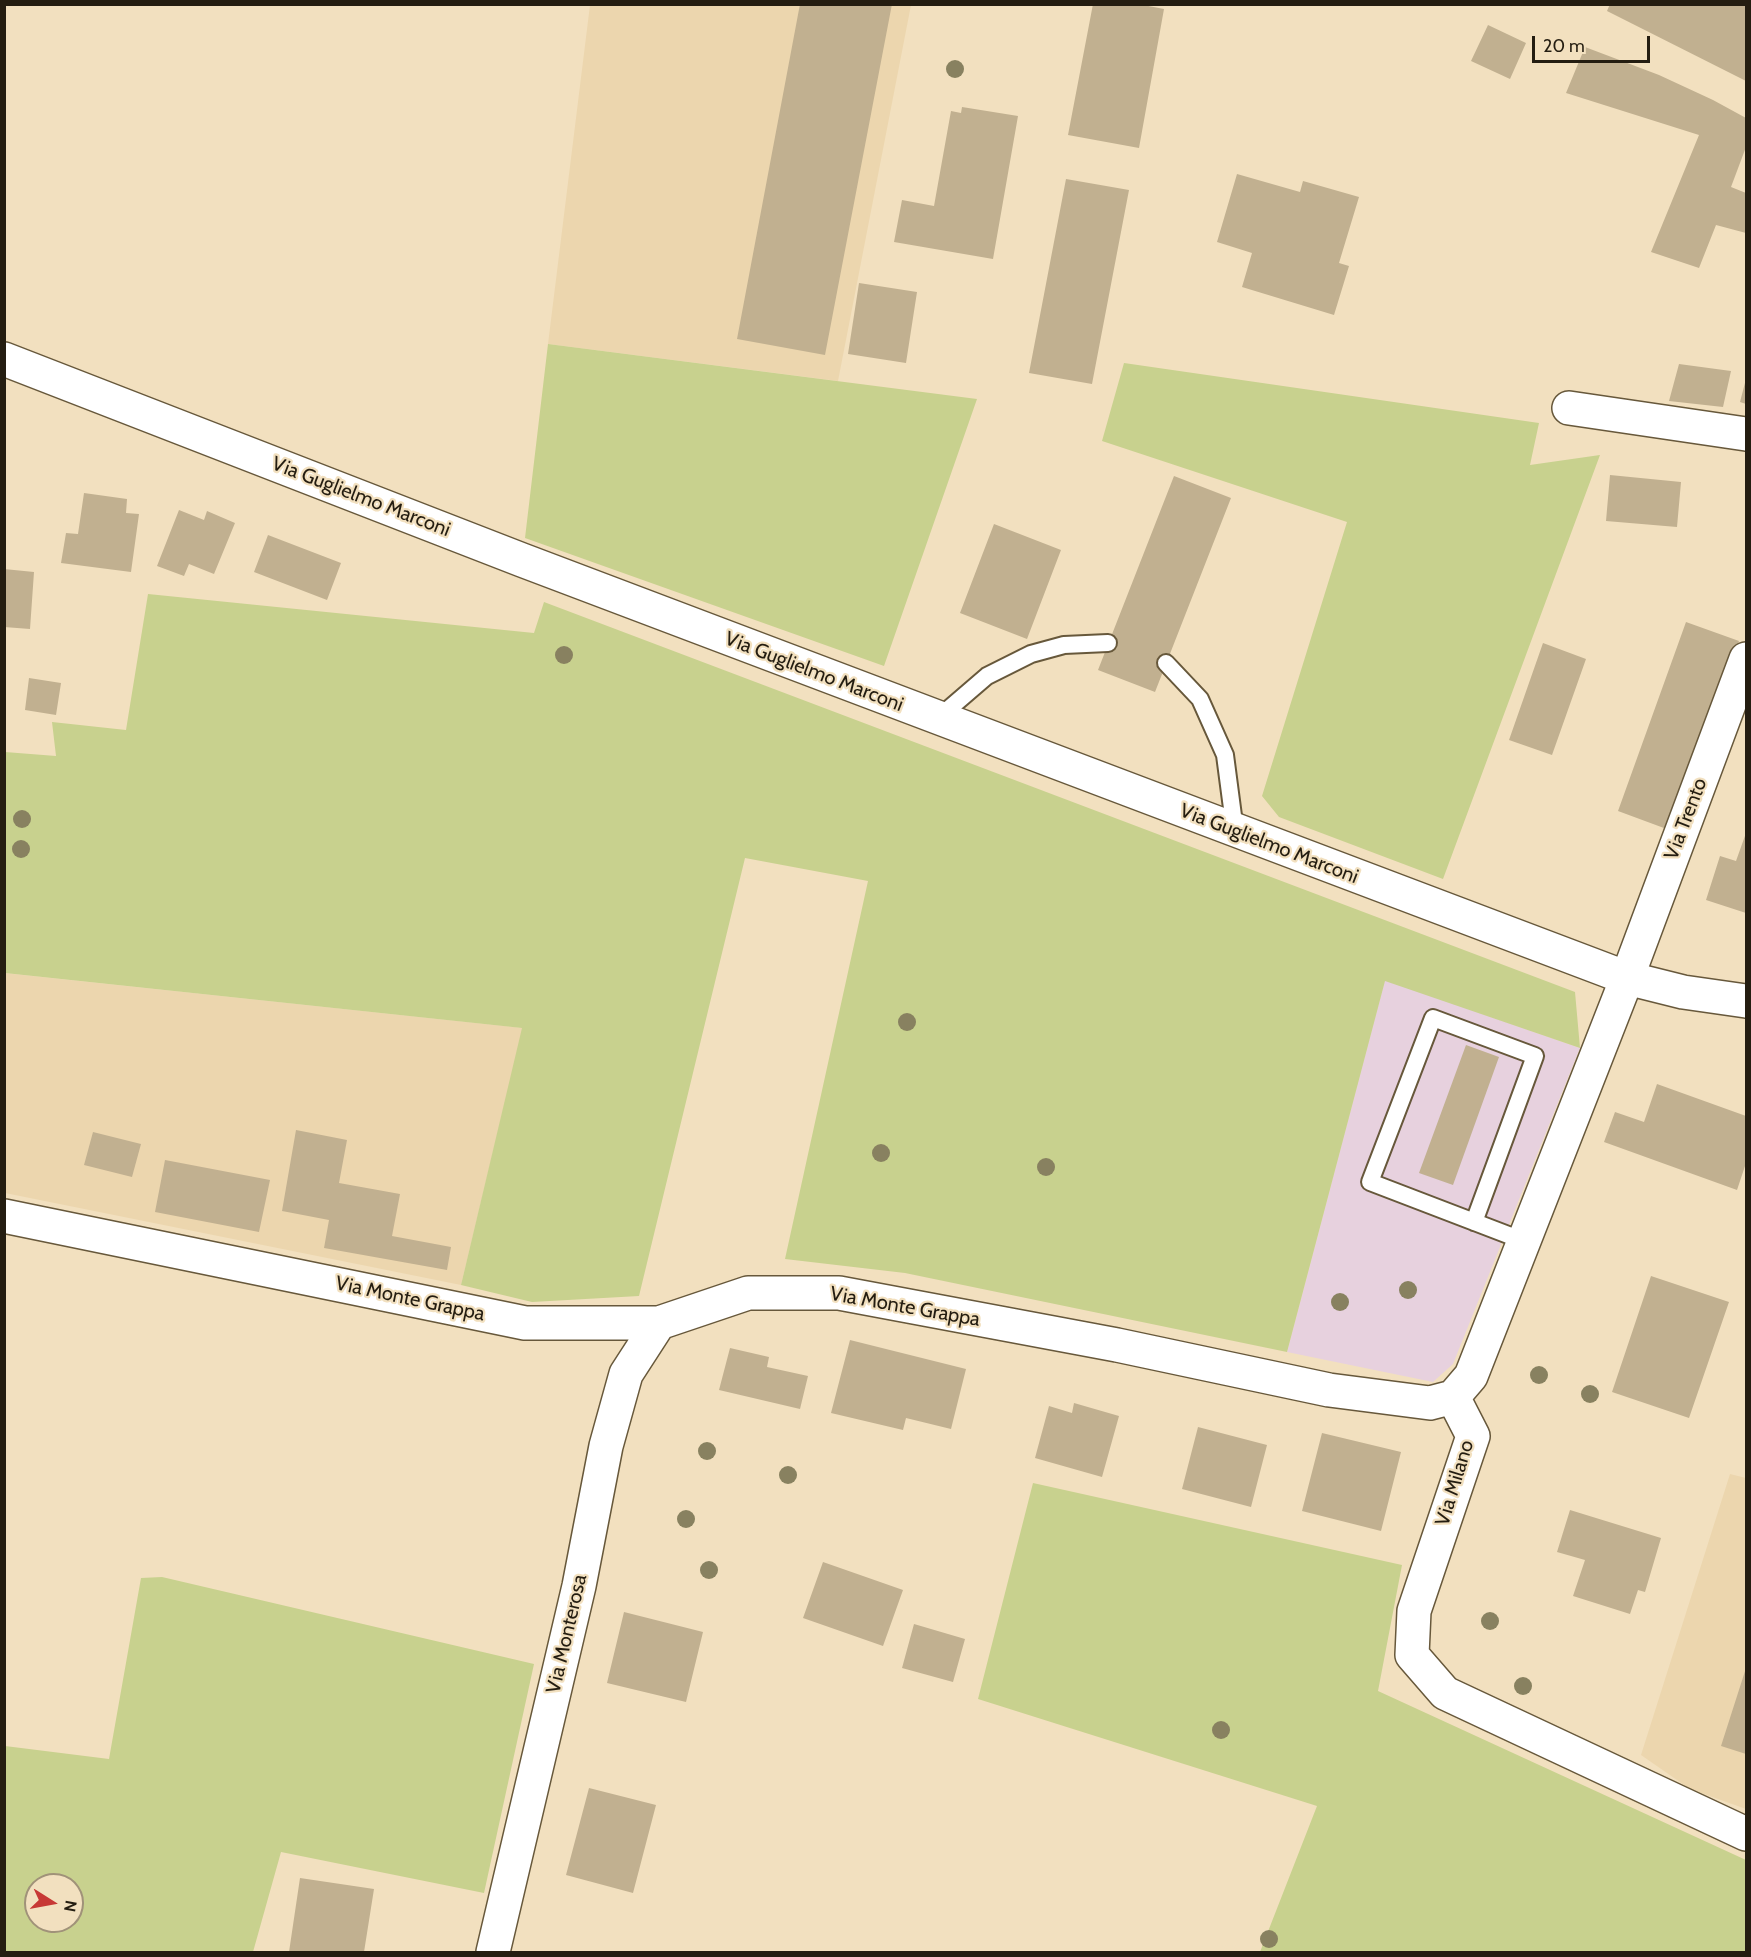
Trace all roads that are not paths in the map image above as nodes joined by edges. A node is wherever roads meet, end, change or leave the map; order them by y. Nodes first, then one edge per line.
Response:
1 (4, 359) edge
2 (1569, 408) dead end
3 (1746, 434) edge
4 (1108, 643) dead end
5 (1746, 659) edge
6 (1166, 663) dead end
7 (938, 718) junction
8 (1235, 831) junction
9 (1627, 978) junction
10 (1746, 1001) edge
11 (4, 1216) edge
12 (1474, 1222) junction
13 (1524, 1241) junction
14 (659, 1323) junction
15 (1453, 1397) junction
16 (1746, 1834) edge
17 (493, 1953) edge

1 - 7 street, Via Guglielmo Marconi
2 - 3 street
4 - 7 lane
5 - 9 street, Via Trento
6 - 8 lane
7 - 8 street, Via Guglielmo Marconi
8 - 9 street, Via Guglielmo Marconi
9 - 10 street
9 - 13 street
11 - 14 street, Via Monte Grappa
12 - 12 lane
12 - 13 lane
13 - 15 street
14 - 15 street, Via Monte Grappa
14 - 17 street, Via Monterosa
15 - 16 street, Via Milano

